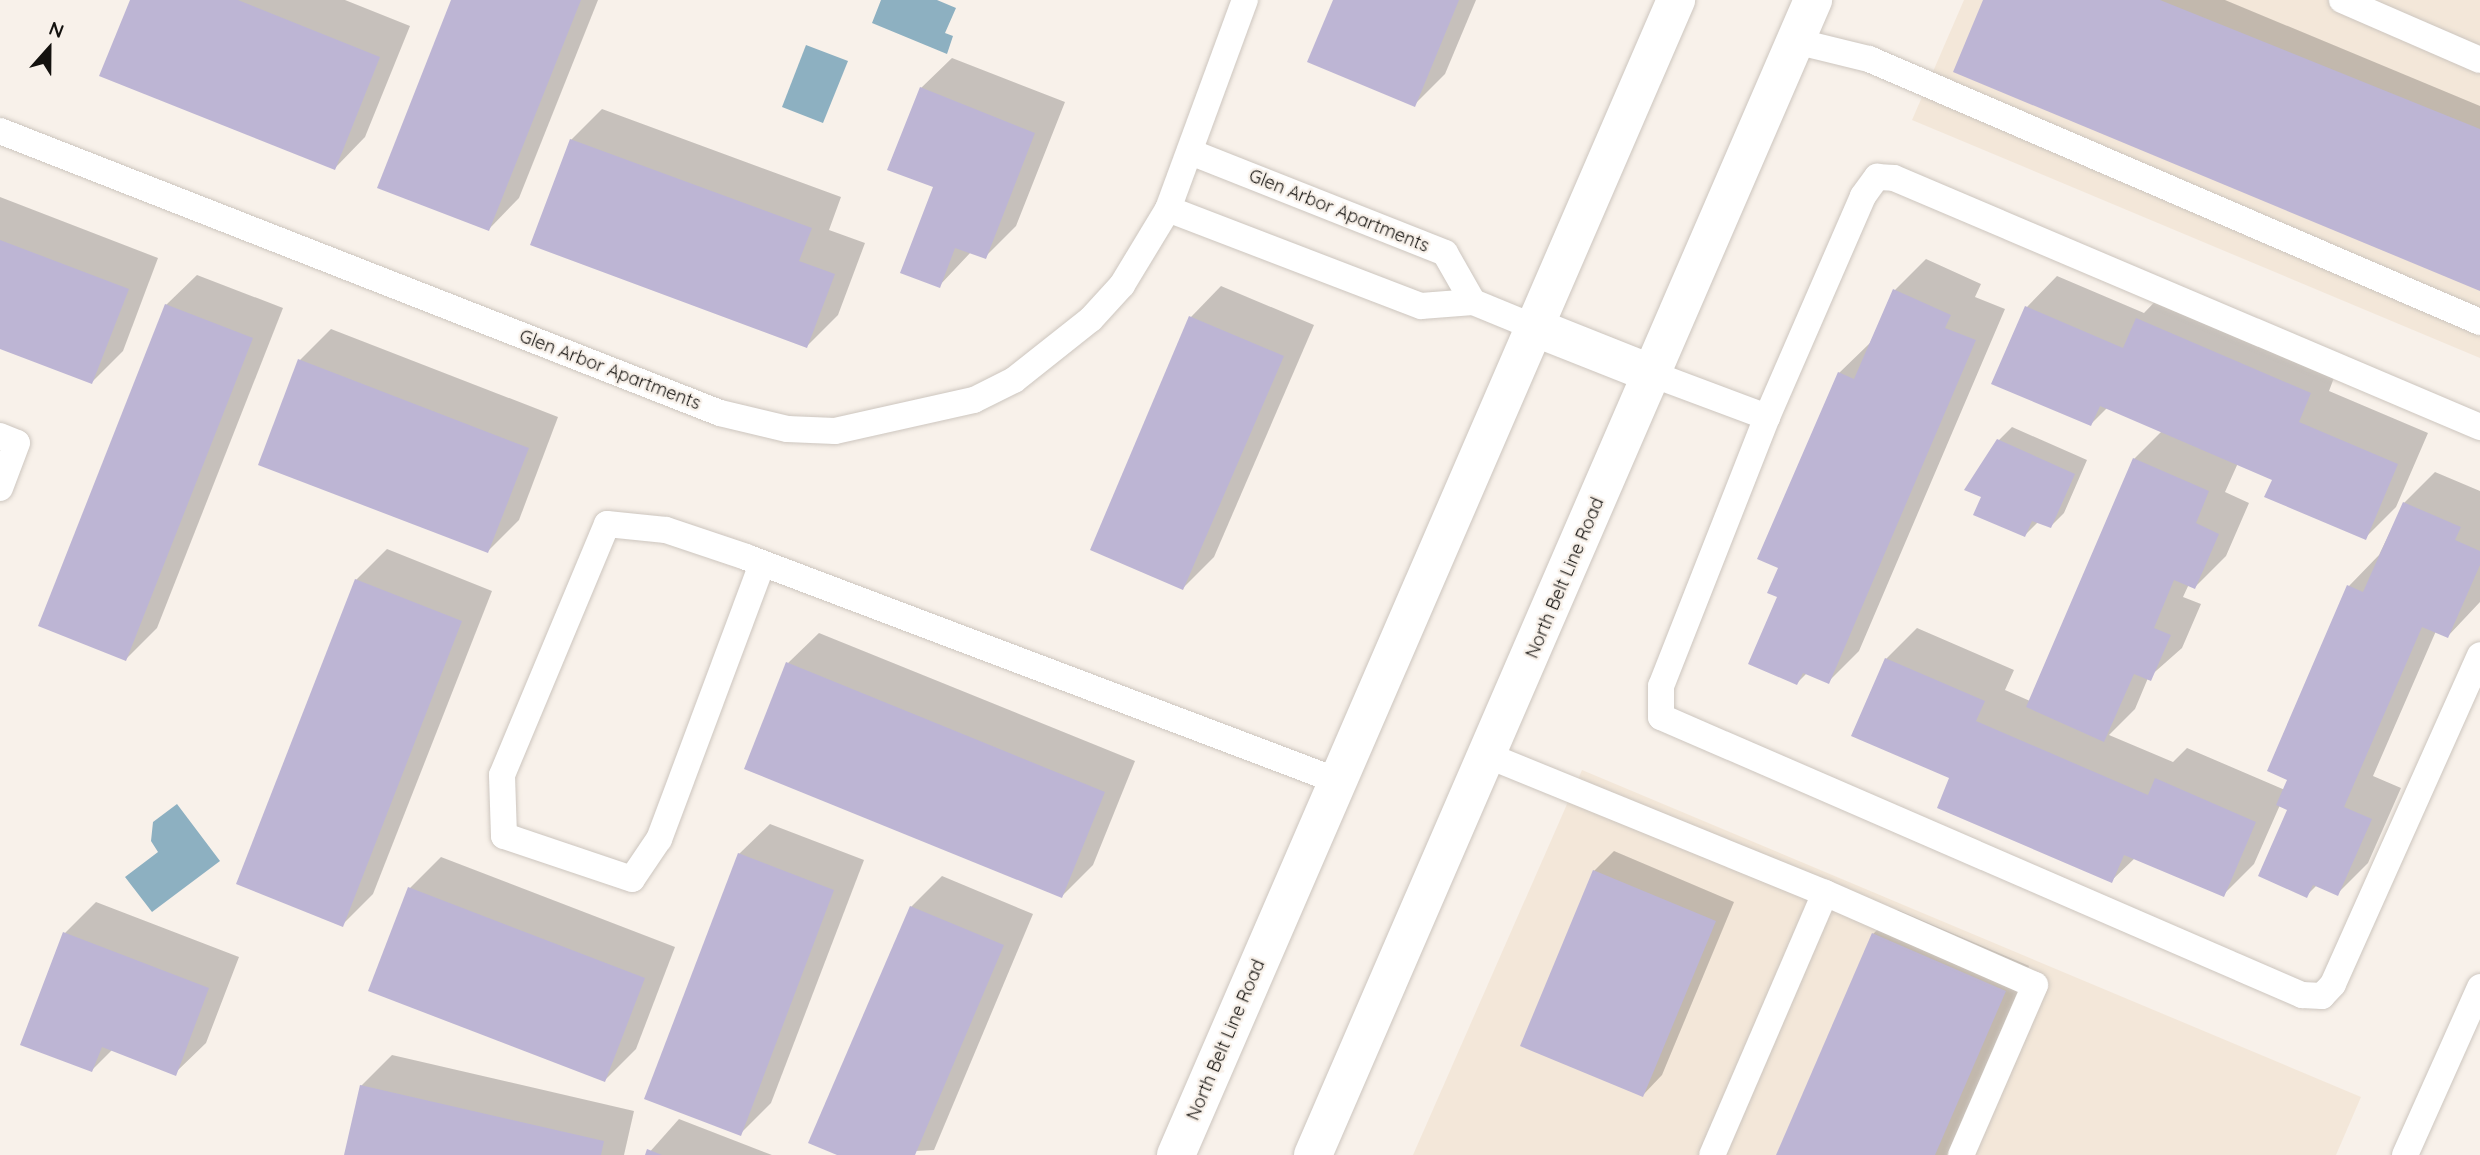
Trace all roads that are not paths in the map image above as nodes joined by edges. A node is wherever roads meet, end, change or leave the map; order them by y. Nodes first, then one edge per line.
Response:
1 (1245, 0) edge
2 (1676, 0) edge
3 (1813, 0) edge
4 (2342, 0) edge
5 (1795, 41) junction
6 (2480, 60) edge
7 (0, 131) edge
8 (1193, 153) junction
9 (1168, 209) junction
10 (1473, 303) junction
11 (2480, 322) edge
12 (1534, 327) junction
13 (1652, 373) junction
14 (1767, 417) junction
15 (2480, 427) edge
16 (0, 436) edge
17 (0, 488) edge
18 (762, 564) junction
19 (2480, 655) edge
20 (1489, 756) junction
21 (1338, 781) junction
22 (1825, 893) junction
23 (2480, 987) edge
24 (1177, 1155) edge
25 (1313, 1155) edge
26 (1712, 1155) edge
27 (1961, 1155) edge
28 (2405, 1155) edge

1 - 8 lane, Glen Arbor Apartments
2 - 12 main road, North Belt Line Road
3 - 5 main road, North Belt Line Road
4 - 6 lane
5 - 11 lane
5 - 13 main road, North Belt Line Road
7 - 9 lane, Glen Arbor Apartments
8 - 9 lane, Glen Arbor Apartments
8 - 10 lane, Glen Arbor Apartments
9 - 10 lane
10 - 12 lane
12 - 13 main road
12 - 21 main road, North Belt Line Road
13 - 14 lane
13 - 20 main road, North Belt Line Road
14 - 15 lane
14 - 19 lane
16 - 17 lane
18 - 18 lane
18 - 21 lane
20 - 22 lane
20 - 25 main road, North Belt Line Road
21 - 24 main road, North Belt Line Road
22 - 26 lane
22 - 27 lane
23 - 28 lane

